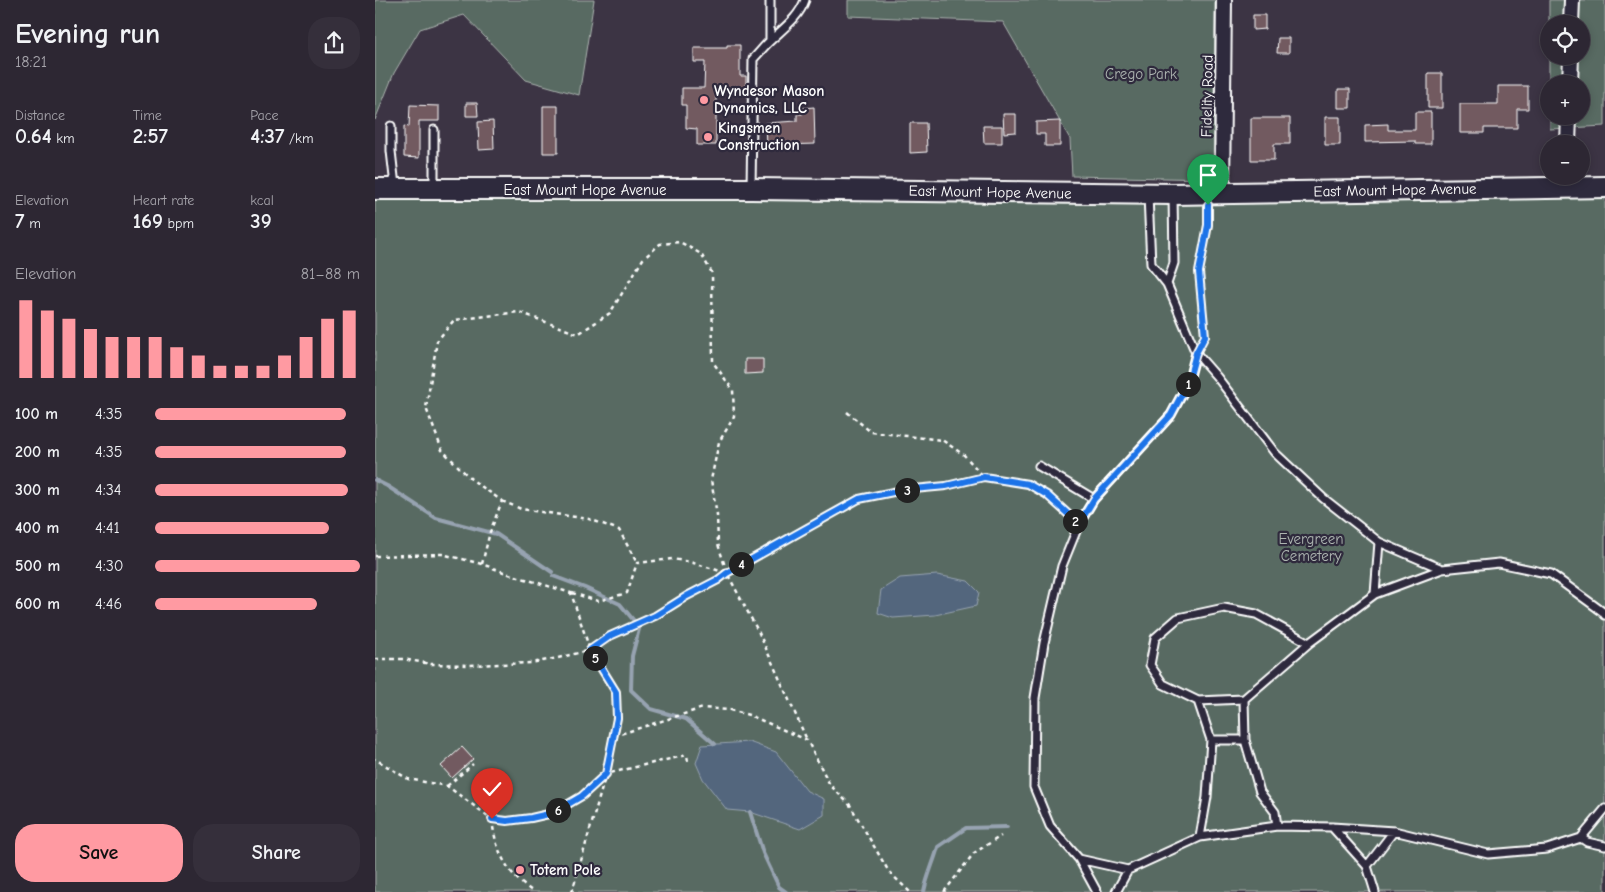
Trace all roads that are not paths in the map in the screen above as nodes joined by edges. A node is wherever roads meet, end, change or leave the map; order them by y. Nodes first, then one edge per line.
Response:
1 (770, 0) edge
2 (805, 0) edge
3 (1224, 0) edge
4 (1572, 0) edge
5 (1571, 15) edge
6 (770, 40) junction
7 (391, 126) dead end
8 (434, 130) dead end
9 (1540, 183) edge
10 (1590, 185) edge
11 (1605, 187) edge
12 (375, 189) edge
13 (396, 189) junction
14 (435, 190) junction
15 (751, 190) junction
16 (1148, 194) junction
17 (1173, 194) junction
18 (1215, 199) junction
19 (1167, 284) junction
20 (1196, 353) junction
21 (1039, 466) dead end
22 (1094, 499) junction
23 (1379, 542) junction
24 (1442, 569) junction
25 (1375, 594) junction
26 (1605, 615) edge
27 (1309, 643) junction
28 (1244, 699) junction
29 (1198, 701) junction
30 (1211, 740) junction
31 (1245, 740) junction
32 (1605, 809) edge
33 (1277, 826) junction
34 (1332, 827) junction
35 (1394, 831) junction
36 (1200, 837) junction
37 (1581, 838) junction
38 (1605, 846) edge
39 (1079, 859) junction
40 (1367, 866) junction
41 (1128, 870) junction
42 (1097, 892) edge
43 (1116, 892) edge
44 (1375, 892) edge

1 - 6 lane
2 - 6 lane
3 - 18 street, Fidelity Road
4 - 5 street
6 - 15 lane
7 - 13 lane
8 - 14 lane
9 - 18 street, East Mount Hope Avenue
10 - 11 street, East Mount Hope Avenue
12 - 13 street, East Mount Hope Avenue
13 - 14 street, East Mount Hope Avenue
14 - 15 street, East Mount Hope Avenue
15 - 16 street, East Mount Hope Avenue
16 - 17 street, East Mount Hope Avenue
16 - 19 lane
17 - 18 street, East Mount Hope Avenue
17 - 19 lane
19 - 20 lane
20 - 22 lane
20 - 23 lane
21 - 22 lane
22 - 39 lane
23 - 24 lane
23 - 25 lane
24 - 25 lane
24 - 26 lane
25 - 27 lane
27 - 28 lane
27 - 29 lane
28 - 29 lane
28 - 31 lane
29 - 30 lane
30 - 31 lane
30 - 36 lane
31 - 33 lane
32 - 37 lane
33 - 34 lane
33 - 36 lane
34 - 35 lane
34 - 40 lane
35 - 37 lane
35 - 40 lane
36 - 41 lane
37 - 38 lane
39 - 41 lane
39 - 42 lane
40 - 44 lane
41 - 43 lane

